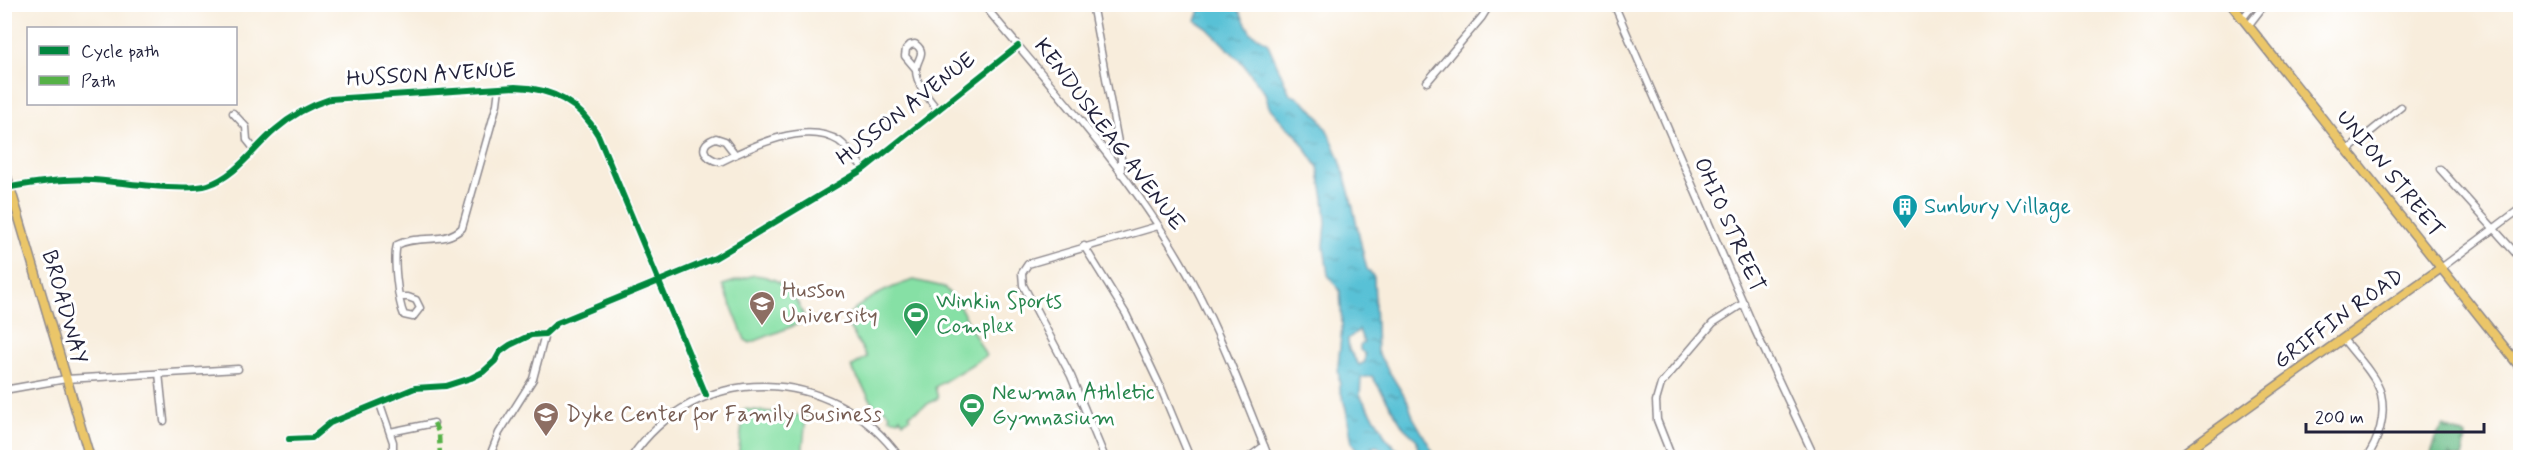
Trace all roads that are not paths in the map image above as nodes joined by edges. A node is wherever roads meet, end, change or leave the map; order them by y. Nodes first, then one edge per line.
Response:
1 (983, 4) edge
2 (1092, 4) edge
3 (1490, 4) edge
4 (1614, 4) edge
5 (2231, 4) edge
6 (2254, 4) edge
7 (2265, 4) edge
8 (2245, 22) junction
9 (1018, 46) junction
10 (916, 69) dead end
11 (1427, 82) dead end
12 (499, 88) junction
13 (2401, 107) dead end
14 (937, 109) junction
15 (232, 113) dead end
16 (255, 150) junction
17 (2348, 150) junction
18 (735, 154) junction
19 (4, 167) edge
20 (864, 169) junction
21 (2440, 169) dead end
22 (1121, 174) junction
23 (11, 187) junction
24 (2520, 209) edge
25 (1158, 226) junction
26 (2494, 229) junction
27 (1084, 246) junction
28 (2520, 258) edge
29 (2441, 268) junction
30 (659, 282) junction
31 (400, 297) dead end
32 (1744, 303) junction
33 (545, 334) junction
34 (2343, 339) junction
35 (2520, 367) edge
36 (238, 369) dead end
37 (159, 373) junction
38 (66, 379) junction
39 (4, 390) edge
40 (706, 395) junction
41 (380, 404) junction
42 (164, 421) dead end
43 (434, 423) dead end
44 (390, 432) junction
45 (289, 439) dead end
46 (1264, 446) junction
47 (90, 458) edge
48 (393, 458) edge
49 (489, 458) edge
50 (631, 458) edge
51 (900, 458) edge
52 (1105, 458) edge
53 (1190, 458) edge
54 (1248, 458) edge
55 (1269, 458) edge
56 (1672, 458) edge
57 (1815, 458) edge
58 (2177, 458) edge
59 (2366, 458) edge

1 - 9 street, KENDUSKEAG AVENUE
2 - 22 street
3 - 11 street
4 - 32 street, OHIO STREET
5 - 8 main road, UNION STREET
6 - 8 street
7 - 8 street
8 - 17 main road, UNION STREET
9 - 14 street, HUSSON AVENUE
9 - 22 street, KENDUSKEAG AVENUE
10 - 14 street
12 - 16 street, HUSSON AVENUE
12 - 30 street, HUSSON AVENUE
12 - 31 street
13 - 17 street
14 - 20 street, HUSSON AVENUE
15 - 16 street
16 - 23 street, HUSSON AVENUE
17 - 29 main road, UNION STREET
18 - 18 street
18 - 20 street
19 - 23 main road, BROADWAY
20 - 30 street, HUSSON AVENUE
21 - 26 street
22 - 25 street, KENDUSKEAG AVENUE
23 - 38 main road, BROADWAY
24 - 26 street, GRIFFIN ROAD
25 - 27 street
25 - 46 street, KENDUSKEAG AVENUE
26 - 28 street
26 - 29 street, GRIFFIN ROAD
27 - 52 street
27 - 53 street
29 - 34 main road, GRIFFIN ROAD
29 - 35 main road, UNION STREET
30 - 33 street
30 - 40 street
32 - 56 street
32 - 57 street, OHIO STREET
33 - 41 street
33 - 49 street
34 - 58 main road, GRIFFIN ROAD
34 - 59 street
36 - 37 street
37 - 38 street
37 - 42 street
38 - 39 street
38 - 47 main road, BROADWAY
40 - 50 street
40 - 51 street
41 - 44 street
41 - 45 street
43 - 44 street
44 - 48 street
46 - 54 street
46 - 55 street, KENDUSKEAG AVENUE

